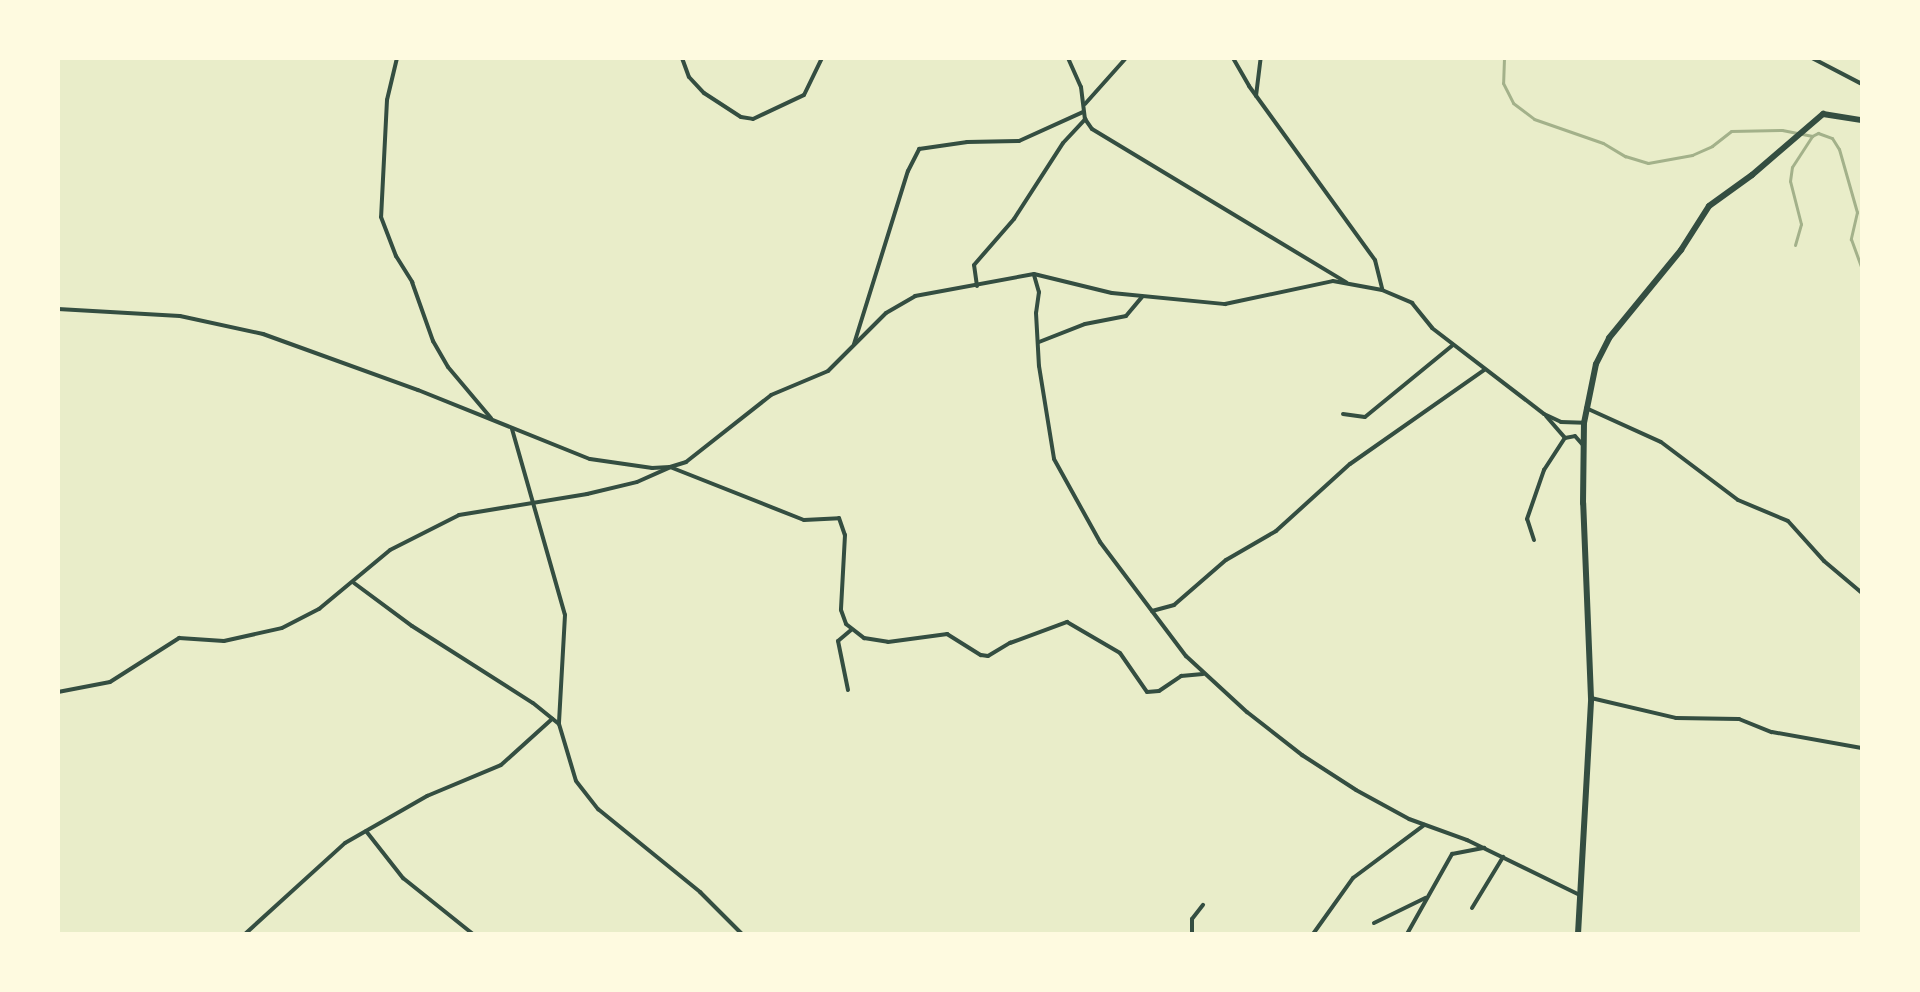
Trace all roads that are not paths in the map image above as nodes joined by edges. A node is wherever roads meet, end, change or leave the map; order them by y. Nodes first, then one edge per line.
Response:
1 (397, 58) edge
2 (682, 58) edge
3 (822, 58) edge
4 (1068, 58) edge
5 (1126, 58) edge
6 (1233, 58) edge
7 (1261, 58) edge
8 (1812, 58) edge
9 (1862, 84) edge
10 (1256, 96) junction
11 (1084, 105) junction
12 (1083, 112) junction
13 (1085, 119) junction
14 (1862, 120) edge
15 (1034, 274) junction
16 (1348, 283) junction
17 (977, 286) junction
18 (1382, 290) junction
19 (1142, 297) junction
20 (58, 309) edge
21 (1039, 342) junction
22 (1453, 345) junction
23 (853, 347) junction
24 (1485, 369) junction
25 (1586, 408) junction
26 (1343, 414) dead end
27 (1544, 414) junction
28 (493, 421) junction
29 (1584, 423) junction
30 (512, 429) junction
31 (1565, 438) junction
32 (1584, 446) junction
33 (670, 467) junction
34 (533, 502) junction
35 (1534, 540) dead end
36 (354, 583) junction
37 (1862, 593) edge
38 (1152, 611) junction
39 (851, 630) junction
40 (1203, 674) junction
41 (848, 690) dead end
42 (58, 692) edge
43 (1591, 698) junction
44 (552, 719) junction
45 (559, 724) junction
46 (1862, 748) edge
47 (1425, 825) junction
48 (366, 830) junction
49 (1484, 848) junction
50 (1503, 857) junction
51 (1580, 895) junction
52 (1426, 898) junction
53 (1203, 905) dead end
54 (1472, 908) dead end
55 (1374, 923) dead end
56 (245, 934) edge
57 (473, 934) edge
58 (742, 934) edge
59 (1192, 934) edge
60 (1313, 934) edge
61 (1407, 934) edge
62 (1578, 934) edge

1 - 28 street
2 - 3 street
4 - 11 street
5 - 11 street
6 - 10 street
7 - 10 street
8 - 9 street
10 - 18 street
11 - 12 street
12 - 13 street
12 - 23 street
13 - 16 street
13 - 17 street
14 - 25 street
15 - 17 street
15 - 19 street
15 - 21 street
16 - 18 street
16 - 19 street
17 - 23 street
18 - 22 street
19 - 21 street
20 - 28 street
21 - 38 street
22 - 24 street
22 - 26 street
23 - 33 street
24 - 27 street
24 - 38 street
25 - 29 street
25 - 37 street
27 - 29 street
27 - 31 street
28 - 30 street
29 - 32 street
30 - 33 street
30 - 34 street
31 - 32 street
31 - 35 street
32 - 43 street
33 - 34 street
33 - 39 street
34 - 36 street
34 - 45 street
36 - 42 street
36 - 44 street
38 - 40 street
39 - 40 street
39 - 41 street
40 - 47 street
43 - 46 street
43 - 51 street
44 - 45 street
44 - 48 street
45 - 58 street
47 - 49 street
47 - 60 street
48 - 56 street
48 - 57 street
49 - 50 street
49 - 52 street
50 - 51 street
50 - 54 street
51 - 62 street
52 - 55 street
52 - 61 street
53 - 59 street

